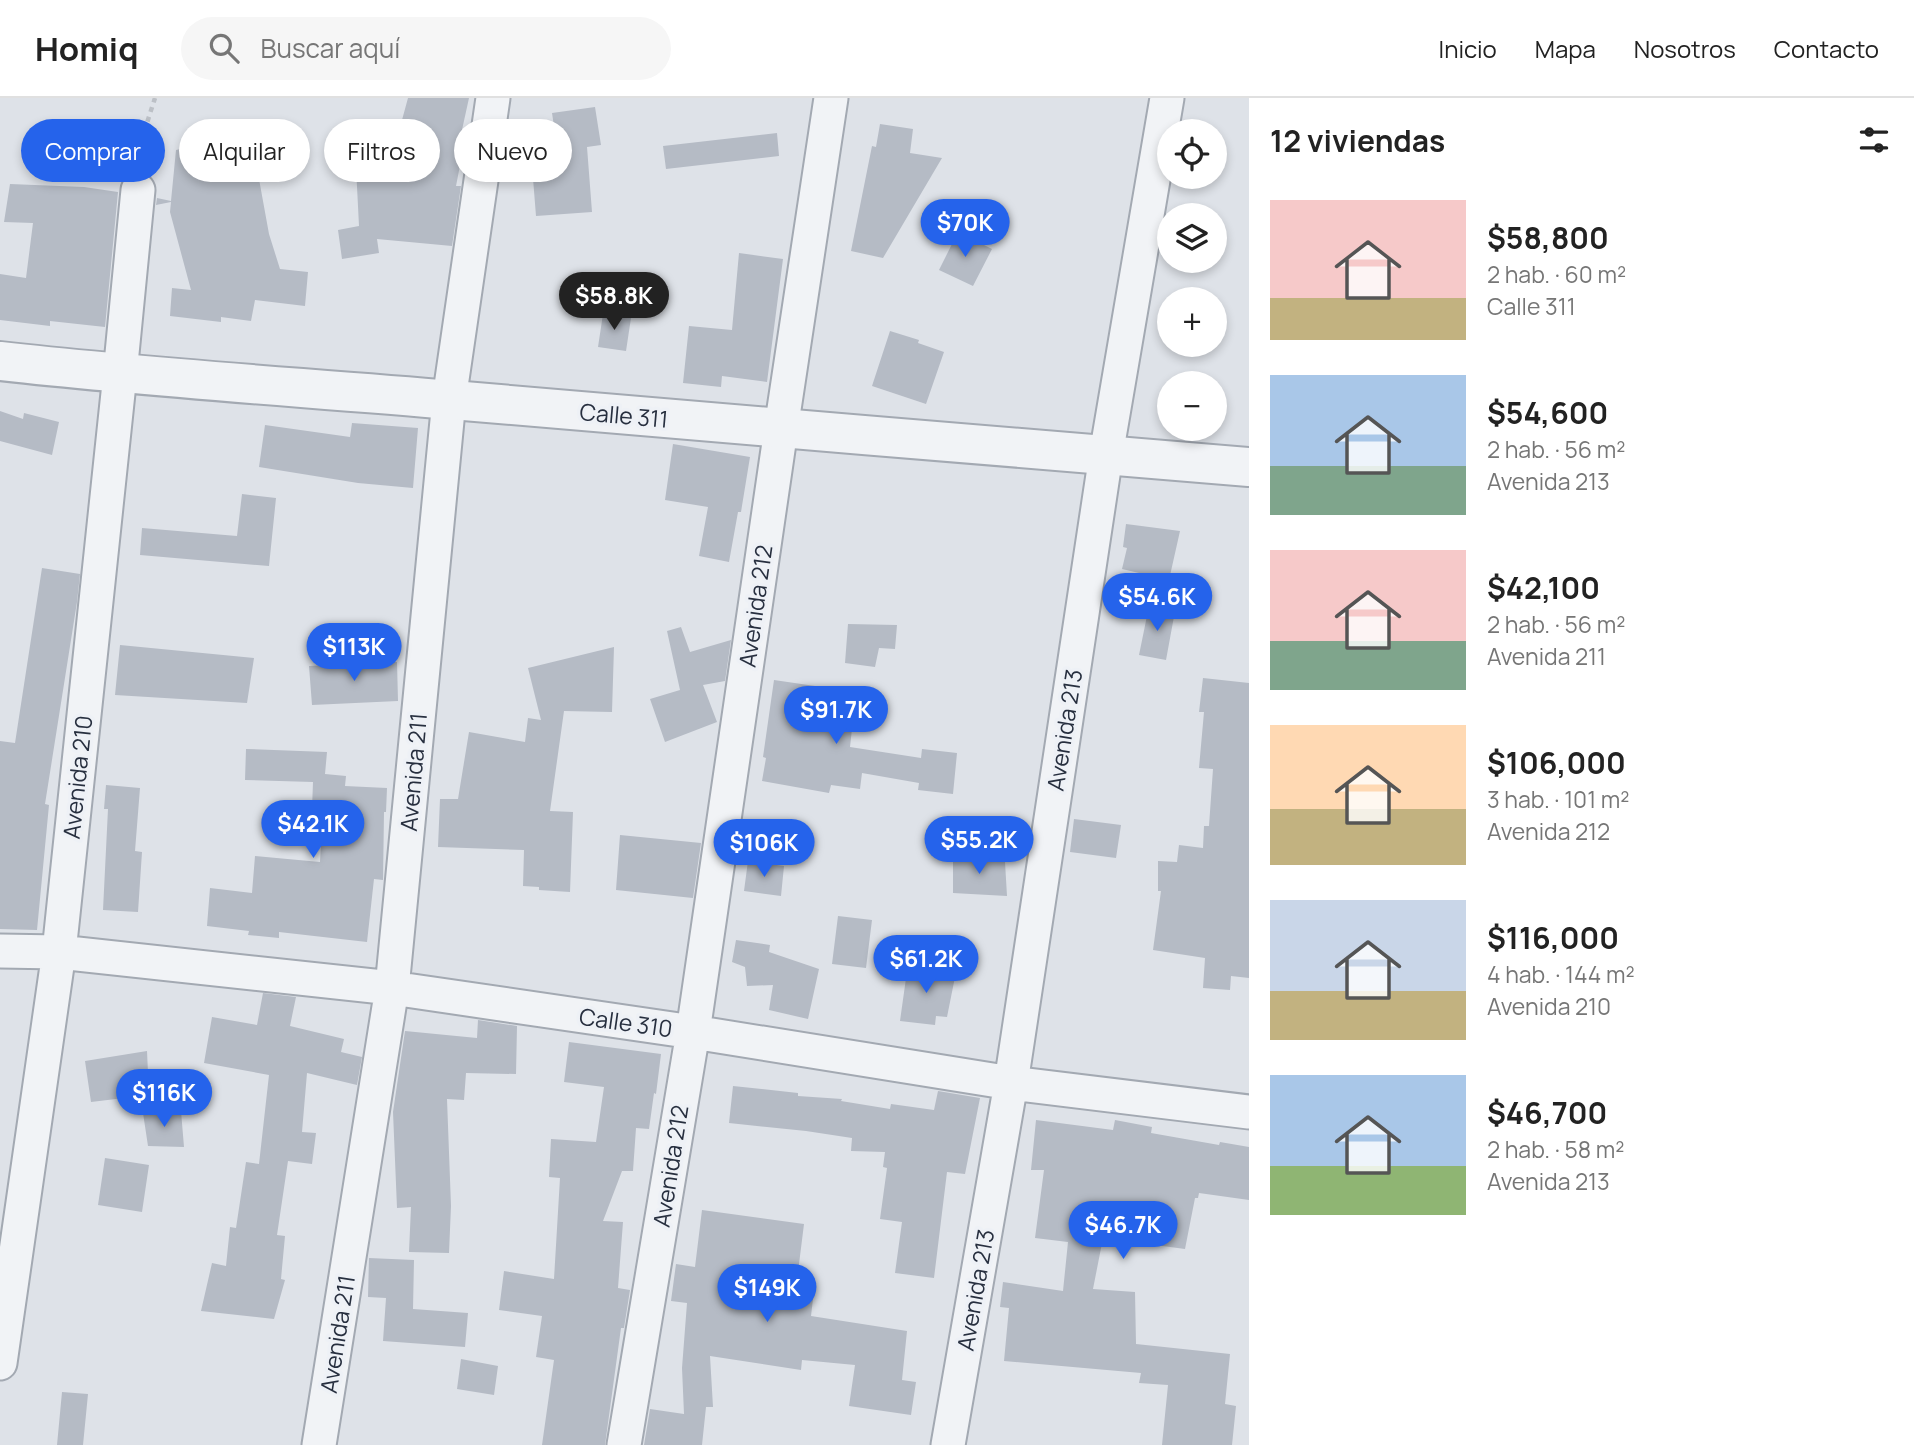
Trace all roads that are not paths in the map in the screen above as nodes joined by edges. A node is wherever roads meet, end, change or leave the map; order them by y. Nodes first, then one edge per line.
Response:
1 (493, 98) edge
2 (831, 98) edge
3 (1167, 98) edge
4 (138, 190) road end
5 (0, 361) edge
6 (120, 374) junction
7 (449, 400) junction
8 (781, 429) junction
9 (1106, 455) junction
10 (1249, 467) edge
11 (0, 951) edge
12 (59, 952) junction
13 (392, 988) junction
14 (693, 1032) junction
15 (1011, 1083) junction
16 (1249, 1112) edge
17 (0, 1363) edge
18 (319, 1445) edge
19 (624, 1445) edge
20 (948, 1445) edge

1 - 7 street, Avenida 211
2 - 8 street, Avenida 212
3 - 9 street, Avenida 213
4 - 6 street, Avenida 210
5 - 6 street, Calle 311
6 - 7 street, Calle 311
6 - 12 street, Avenida 210
7 - 8 street, Calle 311
7 - 13 street, Avenida 211
8 - 9 street, Calle 311
8 - 14 street, Avenida 212
9 - 10 street, Calle 311
9 - 15 street, Avenida 213
11 - 12 street, Calle 310
12 - 13 street, Calle 310
12 - 17 street, Avenida 210
13 - 14 street, Calle 310
13 - 18 street, Avenida 211
14 - 15 street, Calle 310
14 - 19 street, Avenida 212
15 - 16 street, Calle 310
15 - 20 street, Avenida 213

